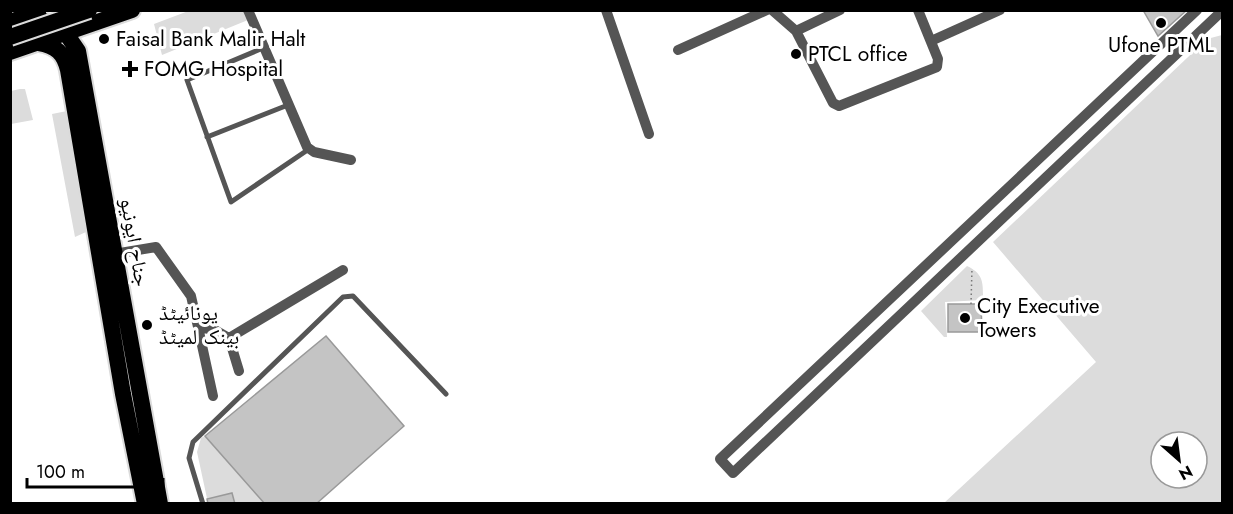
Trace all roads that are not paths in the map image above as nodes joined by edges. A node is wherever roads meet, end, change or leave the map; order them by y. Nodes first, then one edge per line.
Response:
1 (89, 10) edge
2 (248, 10) edge
3 (606, 10) edge
4 (767, 10) edge
5 (772, 10) edge
6 (840, 10) edge
7 (918, 10) edge
8 (1000, 10) edge
9 (1197, 10) edge
10 (127, 11) edge
11 (1222, 11) edge
12 (36, 13) edge
13 (10, 22) edge
14 (796, 31) junction
15 (68, 33) junction
16 (10, 38) edge
17 (931, 41) junction
18 (39, 43) junction
19 (263, 48) junction
20 (678, 50) dead end
21 (10, 52) edge
22 (288, 105) junction
23 (649, 134) dead end
24 (207, 137) junction
25 (309, 149) junction
26 (1045, 154) junction
27 (351, 160) dead end
28 (1057, 167) junction
29 (111, 260) junction
30 (343, 270) dead end
31 (198, 327) junction
32 (229, 338) junction
33 (824, 363) junction
34 (238, 371) dead end
35 (836, 375) junction
36 (446, 394) dead end
37 (213, 396) dead end
38 (145, 504) edge
39 (160, 504) edge
40 (203, 504) edge

1 - 16 highway, bridge
2 - 19 street
3 - 23 street
4 - 20 street
5 - 14 street
6 - 14 street
7 - 17 street
8 - 17 street
9 - 26 street
10 - 15 highway
11 - 28 street
12 - 13 highway
12 - 15 highway
14 - 17 street
15 - 18 highway
15 - 29 highway, جناح ایونیو
18 - 21 highway
18 - 29 highway, جناح ایونیو
19 - 22 street
19 - 24 lane
22 - 24 lane
22 - 25 street
24 - 25 lane
25 - 27 street
26 - 28 street
26 - 33 street
28 - 35 street
29 - 31 street
29 - 38 highway, جناح ایونیو
29 - 39 highway, جناح ایونیو
30 - 32 street
31 - 32 street
31 - 37 street
32 - 34 street
33 - 35 street
33 - 35 street
36 - 40 lane

